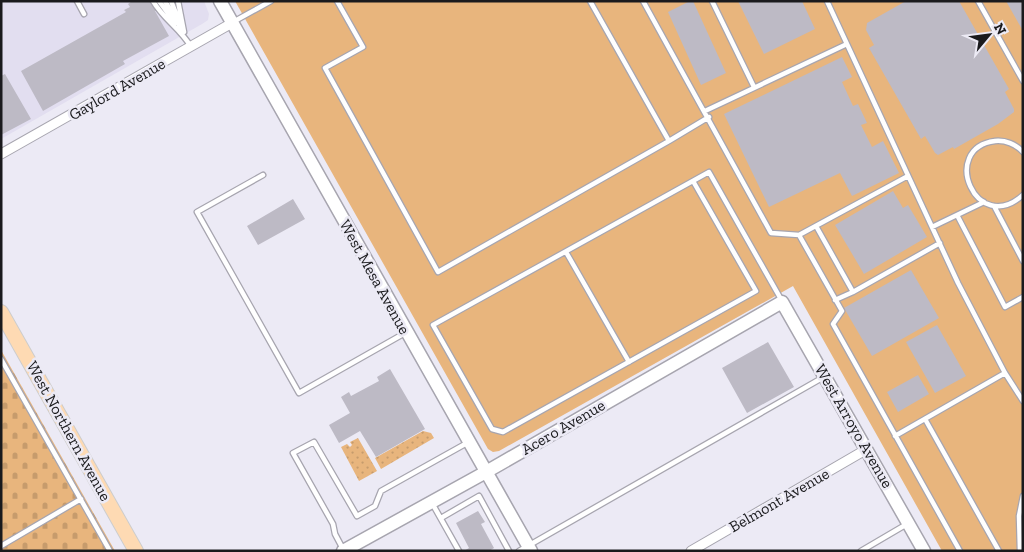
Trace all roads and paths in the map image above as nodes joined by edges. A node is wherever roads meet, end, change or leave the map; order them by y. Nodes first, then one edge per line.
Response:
1 (77, 1) edge
2 (153, 1) edge
3 (159, 1) edge
4 (165, 1) edge
5 (171, 1) edge
6 (178, 1) edge
7 (220, 1) edge
8 (271, 1) edge
9 (337, 1) edge
10 (590, 1) edge
11 (644, 1) edge
12 (712, 1) edge
13 (827, 1) edge
14 (978, 1) edge
15 (84, 14) dead end
16 (232, 23) junction
17 (185, 36) junction
18 (847, 44) junction
19 (191, 47) junction
20 (1023, 81) edge
21 (754, 87) junction
22 (706, 112) junction
23 (708, 117) junction
24 (669, 140) junction
25 (1023, 152) edge
26 (1, 154) edge
27 (263, 175) dead end
28 (908, 176) junction
29 (693, 181) junction
30 (1023, 196) edge
31 (984, 202) junction
32 (994, 206) junction
33 (957, 215) junction
34 (816, 226) junction
35 (932, 227) junction
36 (799, 235) junction
37 (940, 243) junction
38 (566, 252) junction
39 (1023, 261) edge
40 (854, 292) junction
41 (1023, 297) edge
42 (835, 300) junction
43 (782, 302) junction
44 (1, 312) edge
45 (406, 332) junction
46 (1, 359) edge
47 (629, 362) junction
48 (1005, 373) junction
49 (826, 376) junction
50 (1023, 401) edge
51 (925, 419) junction
52 (895, 436) junction
53 (468, 442) junction
54 (867, 449) junction
55 (486, 472) junction
56 (1023, 496) edge
57 (82, 499) junction
58 (432, 502) junction
59 (441, 518) junction
60 (909, 523) junction
61 (1, 546) edge
62 (526, 549) edge
63 (344, 550) edge
64 (110, 551) edge
65 (136, 551) edge
66 (459, 551) edge
67 (509, 551) edge
68 (691, 551) edge
69 (861, 551) edge
70 (924, 551) edge
71 (960, 551) edge
72 (999, 551) edge
73 (1020, 551) edge

1 - 15 lane
2 - 17 lane
3 - 17 lane
4 - 17 lane
5 - 17 lane
6 - 17 lane
7 - 16 street, West Mesa Avenue
8 - 16 lane
9 - 24 lane
10 - 24 lane
11 - 22 lane
12 - 21 lane
13 - 18 lane
14 - 20 lane
16 - 19 street, Gaylord Avenue
16 - 45 street, West Mesa Avenue
17 - 19 lane
18 - 21 lane
18 - 28 lane
19 - 26 street, Gaylord Avenue
21 - 22 lane
22 - 23 lane
23 - 24 lane
23 - 36 lane
25 - 31 lane
27 - 45 lane
28 - 34 lane
28 - 35 lane
29 - 38 lane
29 - 43 lane
29 - 47 lane
30 - 32 lane
31 - 32 lane
31 - 33 lane
32 - 39 lane
33 - 35 lane
33 - 41 lane
34 - 36 lane
34 - 40 lane
35 - 37 lane
36 - 42 lane
37 - 40 lane
37 - 48 lane
38 - 47 lane
38 - 47 lane
40 - 42 lane
42 - 52 lane
43 - 49 street, West Arroyo Avenue
43 - 55 street, Acero Avenue
44 - 65 main road, West Northern Avenue
45 - 53 street, West Mesa Avenue
46 - 57 lane
48 - 50 lane
48 - 51 lane
49 - 54 street, West Arroyo Avenue
49 - 62 lane
51 - 52 lane
51 - 72 lane
52 - 71 lane
53 - 55 street, West Mesa Avenue
53 - 63 lane
54 - 60 street, West Arroyo Avenue
54 - 68 street, Belmont Avenue
55 - 58 street, Acero Avenue
55 - 62 street, West Mesa Avenue
56 - 73 lane
57 - 61 lane
57 - 64 lane
58 - 59 lane
58 - 63 street, Acero Avenue
59 - 66 lane
59 - 67 lane
60 - 69 lane
60 - 70 street, West Arroyo Avenue

